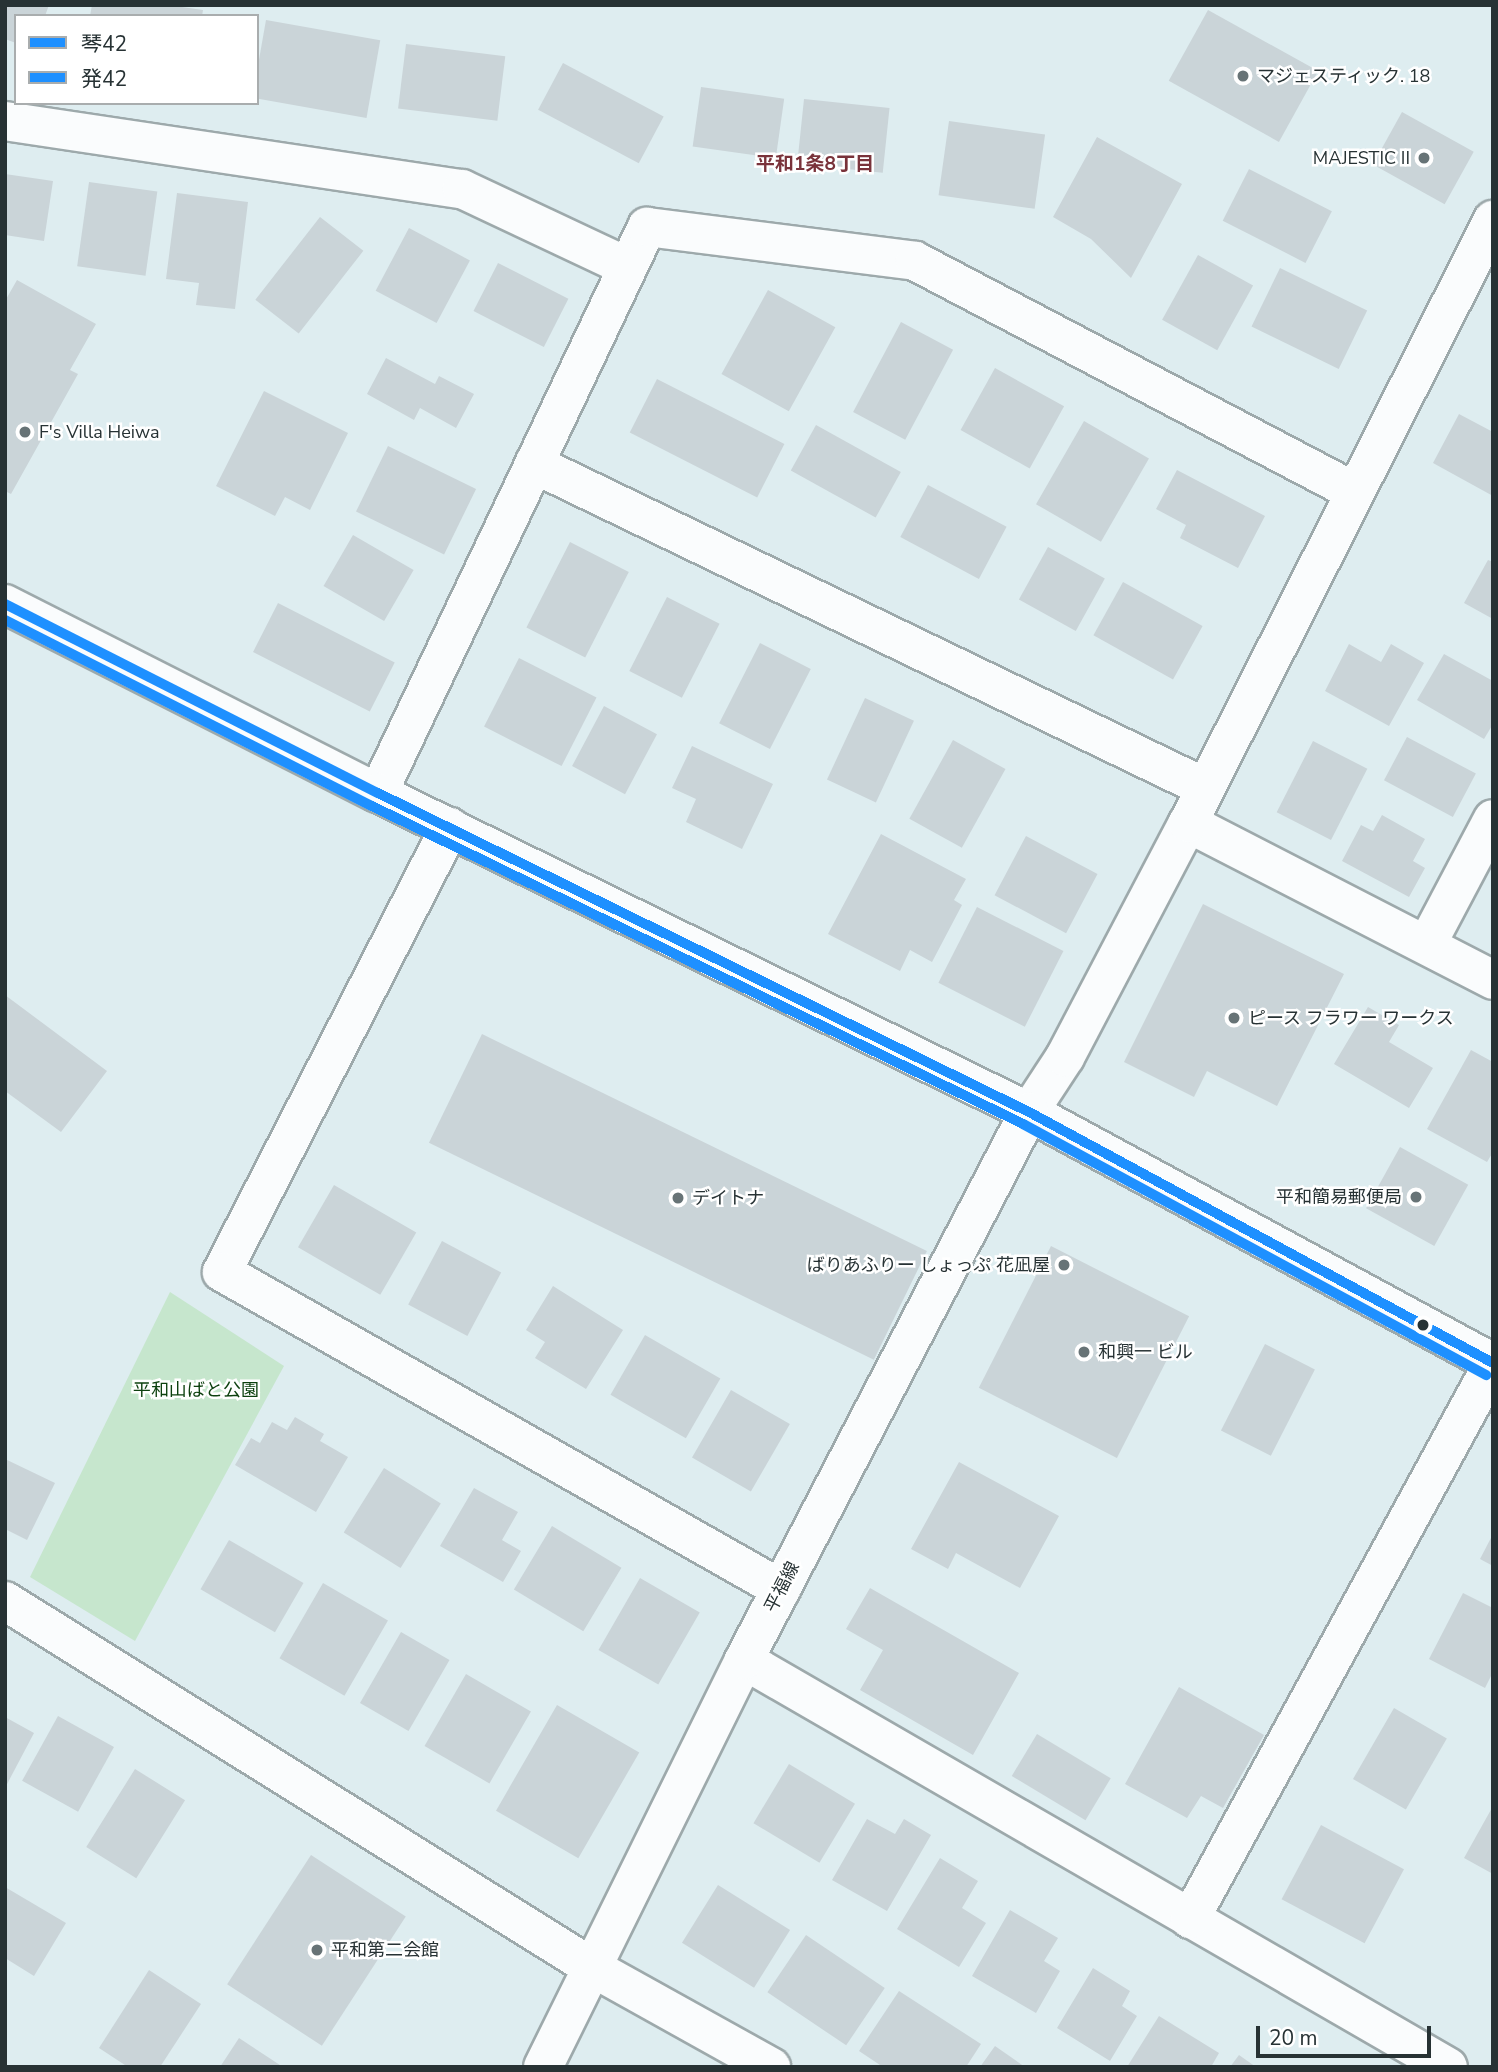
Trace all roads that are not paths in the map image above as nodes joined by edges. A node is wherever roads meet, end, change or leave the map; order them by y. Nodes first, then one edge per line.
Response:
1 (5, 121) edge
2 (1493, 220) edge
3 (628, 267) junction
4 (534, 464) junction
5 (1354, 491) junction
6 (5, 604) edge
7 (1204, 787) junction
8 (378, 793) junction
9 (1493, 819) edge
10 (1188, 823) junction
11 (450, 827) junction
12 (1427, 944) junction
13 (1493, 980) edge
14 (1029, 1112) junction
15 (1493, 1363) edge
16 (781, 1589) junction
17 (5, 1601) edge
18 (744, 1660) junction
19 (1189, 1919) junction
20 (593, 1968) junction
21 (543, 2067) edge
22 (771, 2067) edge
23 (1448, 2067) edge

1 - 3 street
2 - 5 street, 平福線
3 - 4 street
3 - 5 street
4 - 7 street
4 - 8 street
5 - 7 street, 平福線
6 - 8 street
7 - 10 street, 平福線
8 - 11 street
9 - 12 street
10 - 12 street
10 - 14 street, 平福線
11 - 14 street
11 - 16 street
12 - 13 street
14 - 15 street
14 - 16 street, 平福線
15 - 19 street
16 - 18 street, 平福線
17 - 20 street
18 - 19 street
18 - 20 street, 平福線
19 - 23 street
20 - 21 street, 平福線
20 - 22 street

